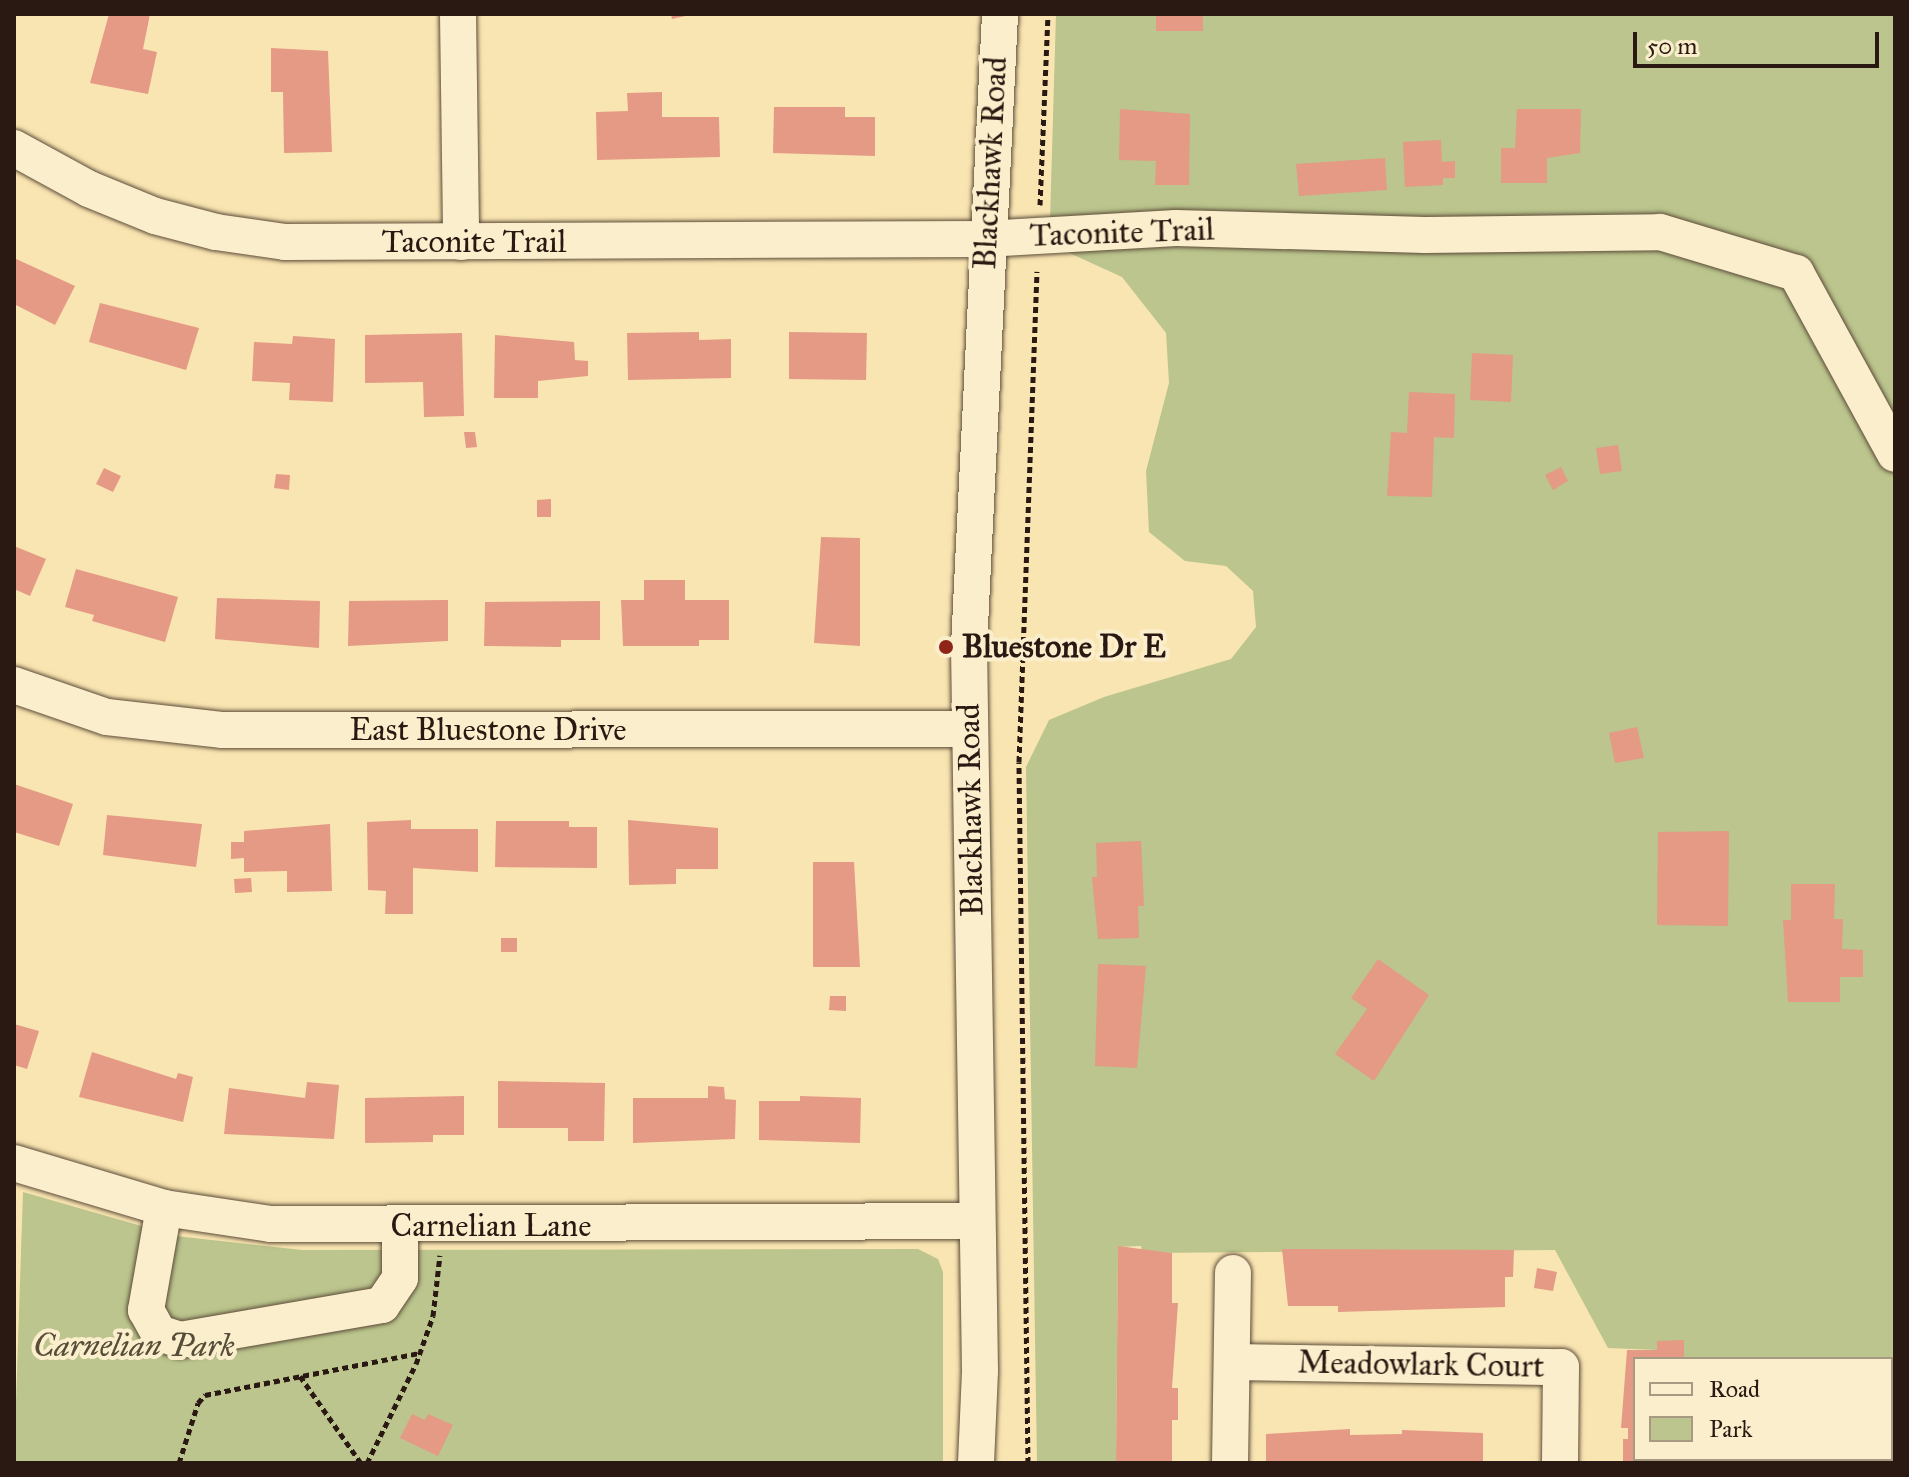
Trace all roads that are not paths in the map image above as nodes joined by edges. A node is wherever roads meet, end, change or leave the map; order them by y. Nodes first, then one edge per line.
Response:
1 (458, 14) edge
2 (1000, 14) edge
3 (14, 148) edge
4 (985, 239) junction
5 (461, 242) junction
6 (1895, 454) edge
7 (14, 685) edge
8 (969, 729) junction
9 (14, 1163) edge
10 (164, 1208) junction
11 (977, 1221) junction
12 (400, 1227) junction
13 (1233, 1273) dead end
14 (1234, 1362) junction
15 (976, 1463) edge
16 (1230, 1463) edge
17 (1560, 1463) edge

1 - 5 street
2 - 4 street, Blackhawk Road
3 - 5 street, Taconite Trail
4 - 5 street, Taconite Trail
4 - 6 street, Taconite Trail
4 - 8 street, Blackhawk Road
7 - 8 street, East Bluestone Drive
8 - 11 street, Blackhawk Road
9 - 10 street, Carnelian Lane
10 - 12 street, Carnelian Lane
10 - 12 street
11 - 12 street, Carnelian Lane
11 - 15 street, Blackhawk Road
13 - 14 street
14 - 16 street
14 - 17 street, Meadowlark Court

